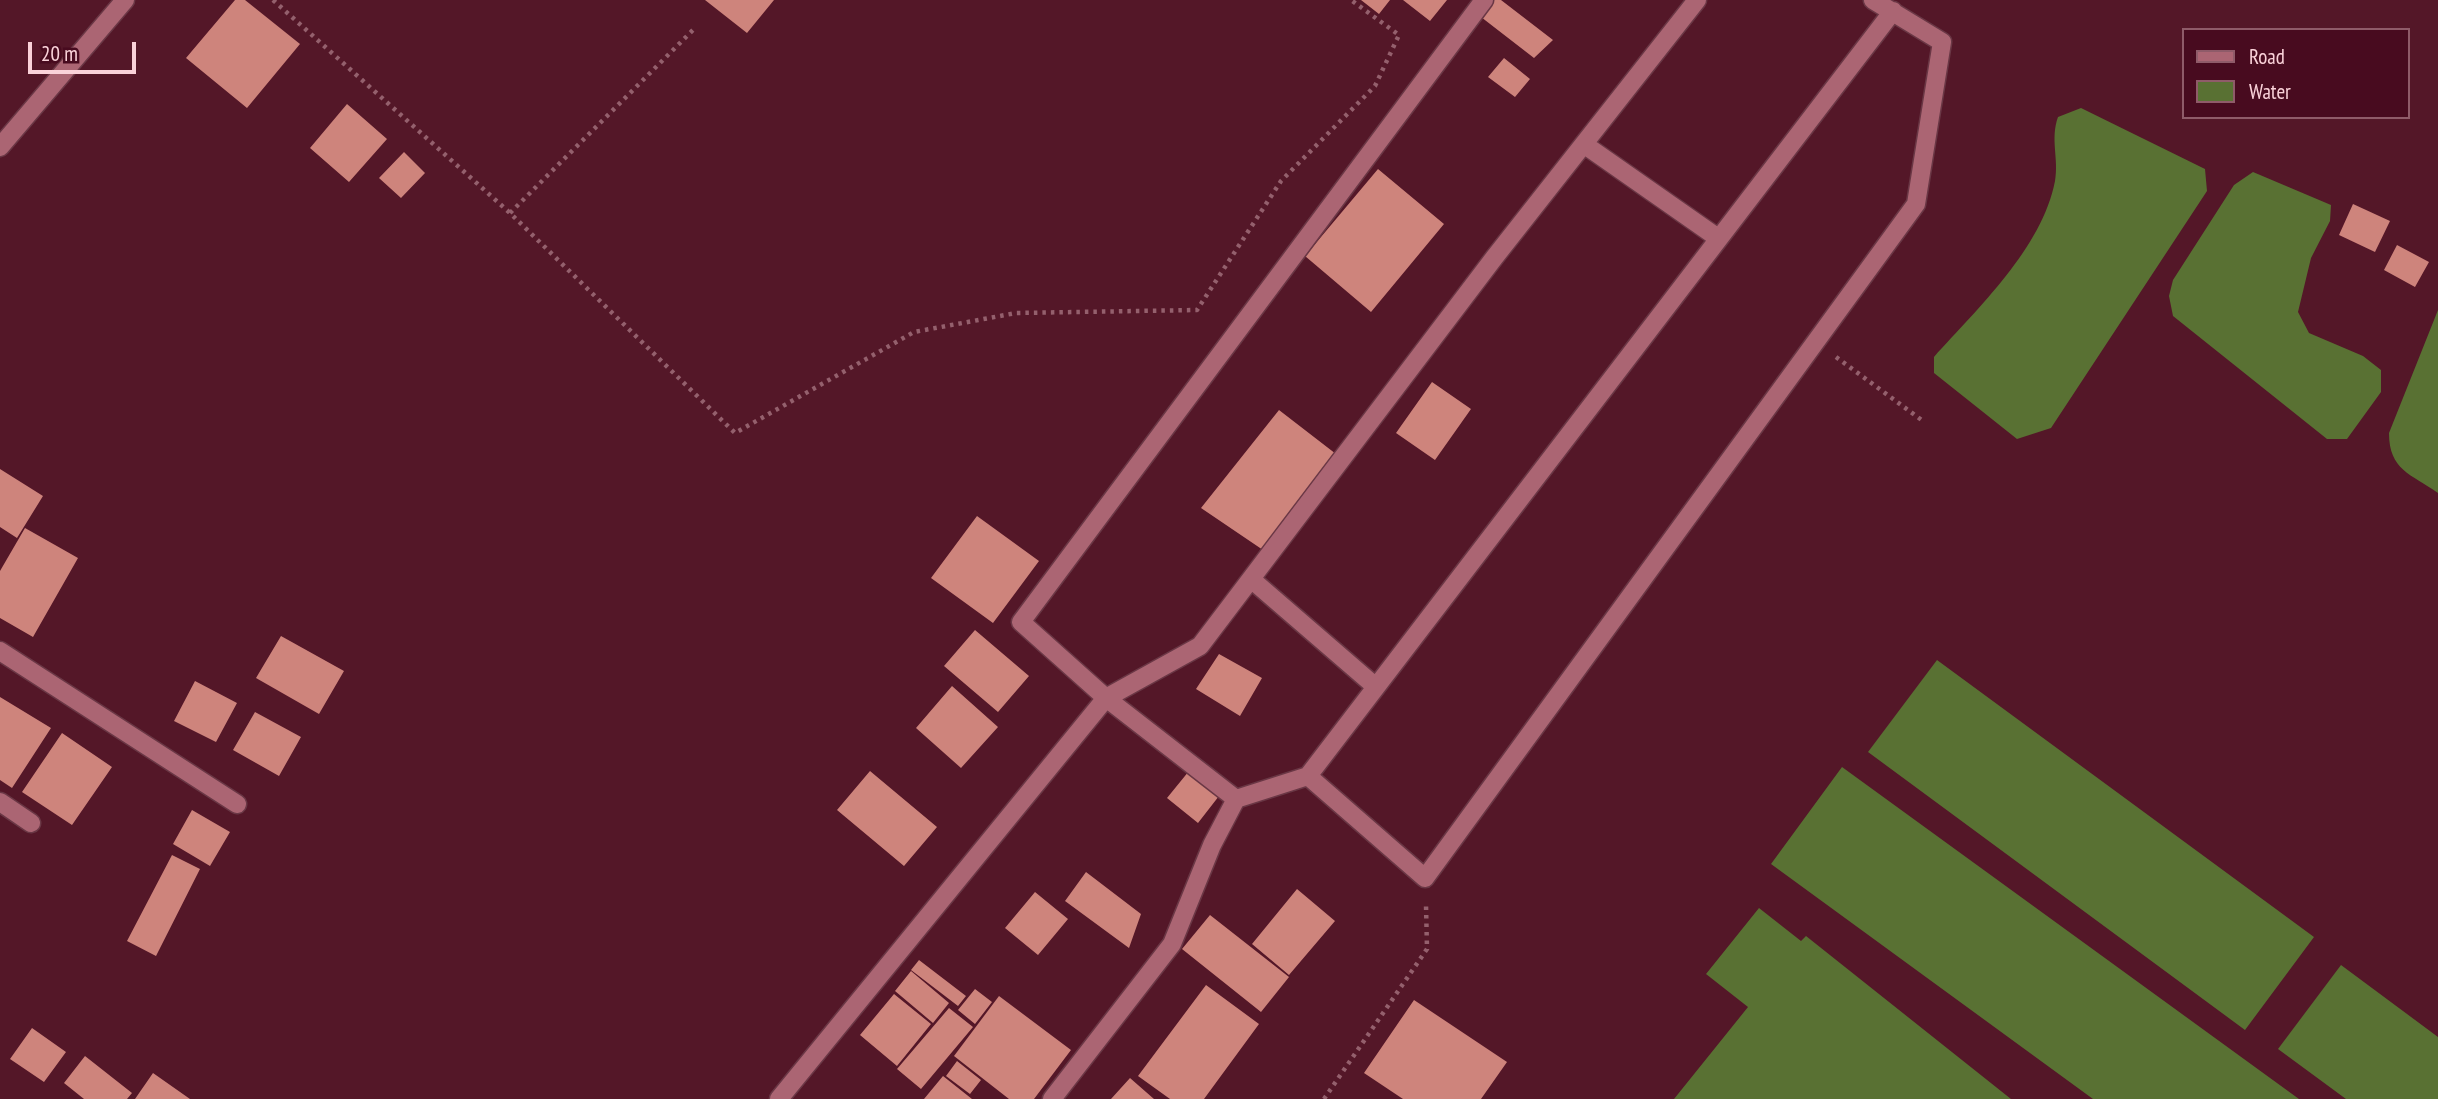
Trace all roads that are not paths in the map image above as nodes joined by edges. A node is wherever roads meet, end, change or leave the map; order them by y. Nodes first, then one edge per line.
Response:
1 (125, 0) edge
2 (1484, 0) edge
3 (1697, 0) edge
4 (1873, 0) edge
5 (1893, 10) junction
6 (1585, 145) junction
7 (0, 146) edge
8 (1718, 238) junction
9 (1251, 579) junction
10 (0, 651) edge
11 (1376, 687) junction
12 (1105, 698) junction
13 (1307, 776) junction
14 (1236, 799) junction
15 (0, 802) edge
16 (237, 804) dead end
17 (31, 823) dead end
18 (779, 1099) edge
19 (1052, 1099) edge

1 - 7 street
2 - 12 street
3 - 6 street
4 - 5 street
5 - 8 street
5 - 13 street
6 - 8 street
6 - 9 street
8 - 11 street
9 - 11 street
9 - 12 street
10 - 16 street
11 - 13 street
12 - 14 street
12 - 18 street
13 - 14 street
14 - 19 street
15 - 17 street

